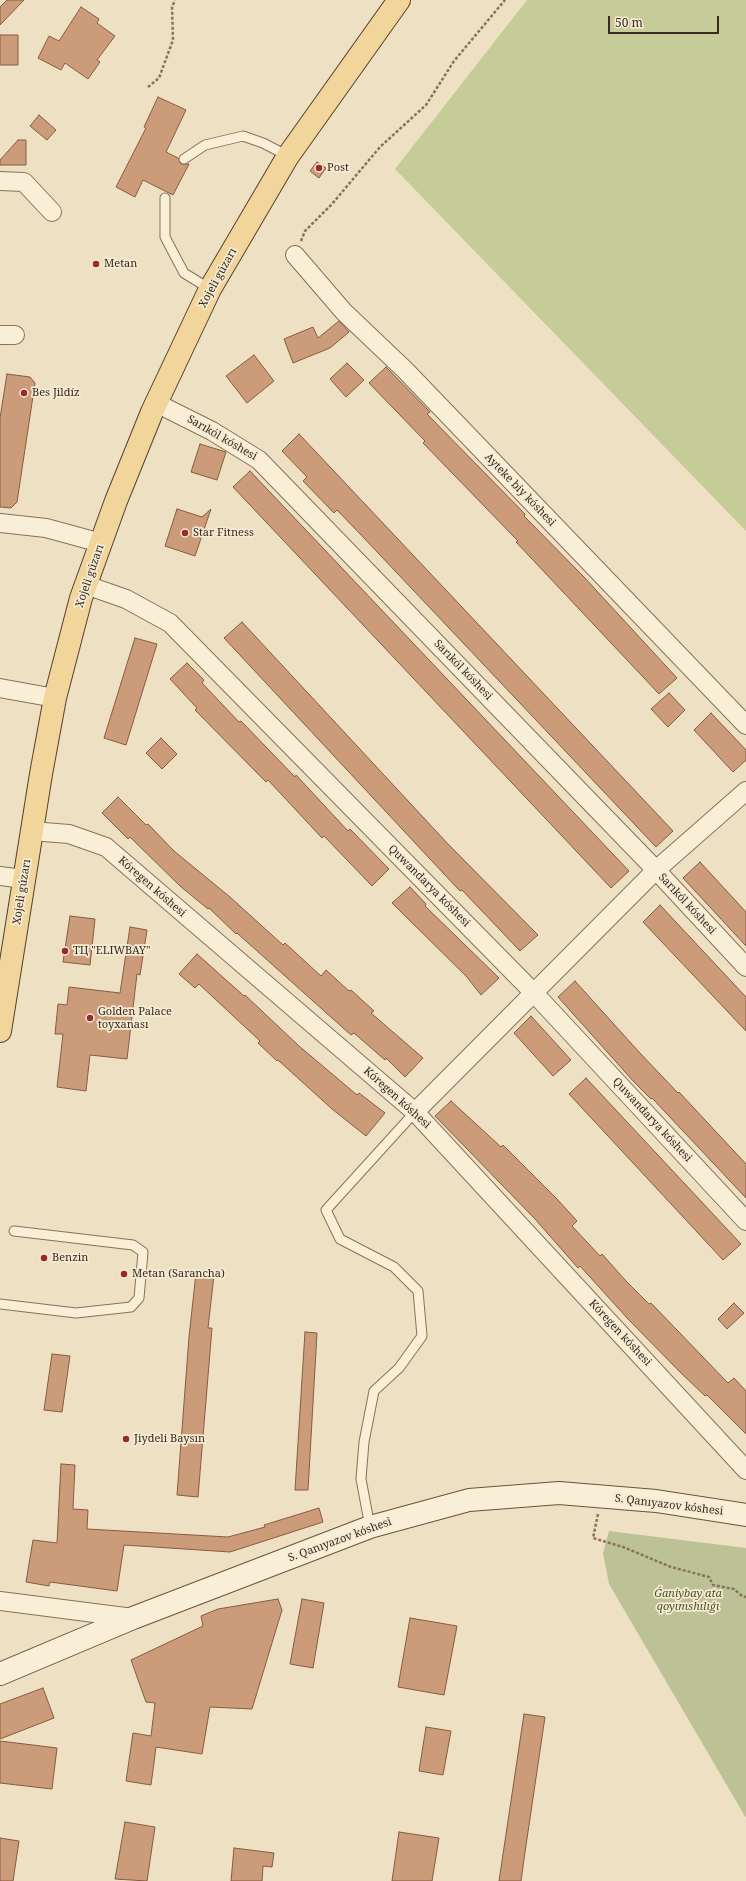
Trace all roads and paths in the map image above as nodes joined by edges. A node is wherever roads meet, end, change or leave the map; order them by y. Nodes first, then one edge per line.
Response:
1 (175, 0) edge
2 (399, 0) edge
3 (505, 0) edge
4 (148, 87) dead end
5 (288, 156) junction
6 (184, 159) dead end
7 (0, 181) edge
8 (165, 198) dead end
9 (52, 212) dead end
10 (295, 255) joint
11 (210, 289) junction
12 (156, 403) junction
13 (0, 523) edge
14 (101, 543) junction
15 (86, 585) junction
16 (0, 688) edge
17 (55, 698) junction
18 (746, 725) edge
19 (746, 791) edge
20 (31, 831) junction
21 (656, 870) junction
22 (0, 876) edge
23 (23, 879) junction
24 (746, 967) edge
25 (534, 993) junction
26 (0, 1032) edge
27 (415, 1112) junction
28 (746, 1221) edge
29 (14, 1231) dead end
30 (0, 1304) edge
31 (746, 1470) edge
32 (602, 1496) junction
33 (746, 1515) edge
34 (370, 1527) junction
35 (746, 1597) edge
36 (0, 1601) edge
37 (133, 1618) junction
38 (0, 1674) edge

1 - 4 path
2 - 5 main road, Xojeli gúzarı
3 - 10 path
5 - 6 lane
5 - 11 main road, Xojeli gúzarı
7 - 9 street
8 - 11 lane
10 - 18 street, Ayteke biy kóshesi
11 - 12 main road, Xojeli gúzarı
12 - 14 main road, Xojeli gúzarı
12 - 21 street, Sarıkól kóshesi
13 - 14 street
14 - 15 main road, Xojeli gúzarı
15 - 17 main road, Xojeli gúzarı
15 - 25 street, Quwandarya kóshesi
16 - 17 street
17 - 20 main road, Xojeli gúzarı
19 - 21 street
20 - 23 main road, Xojeli gúzarı
20 - 27 street, Kóregen kóshesi
21 - 24 street, Sarıkól kóshesi
21 - 25 street
22 - 23 street
23 - 26 main road, Xojeli gúzarı
25 - 27 street
25 - 28 street, Quwandarya kóshesi
27 - 31 street, Kóregen kóshesi
27 - 34 lane
29 - 30 lane
32 - 33 street, S. Qanıyazov kóshesi
32 - 34 street, S. Qanıyazov kóshesi
32 - 35 path
34 - 37 street, S. Qanıyazov kóshesi
36 - 37 street
37 - 38 street, S. Qanıyazov kóshesi

